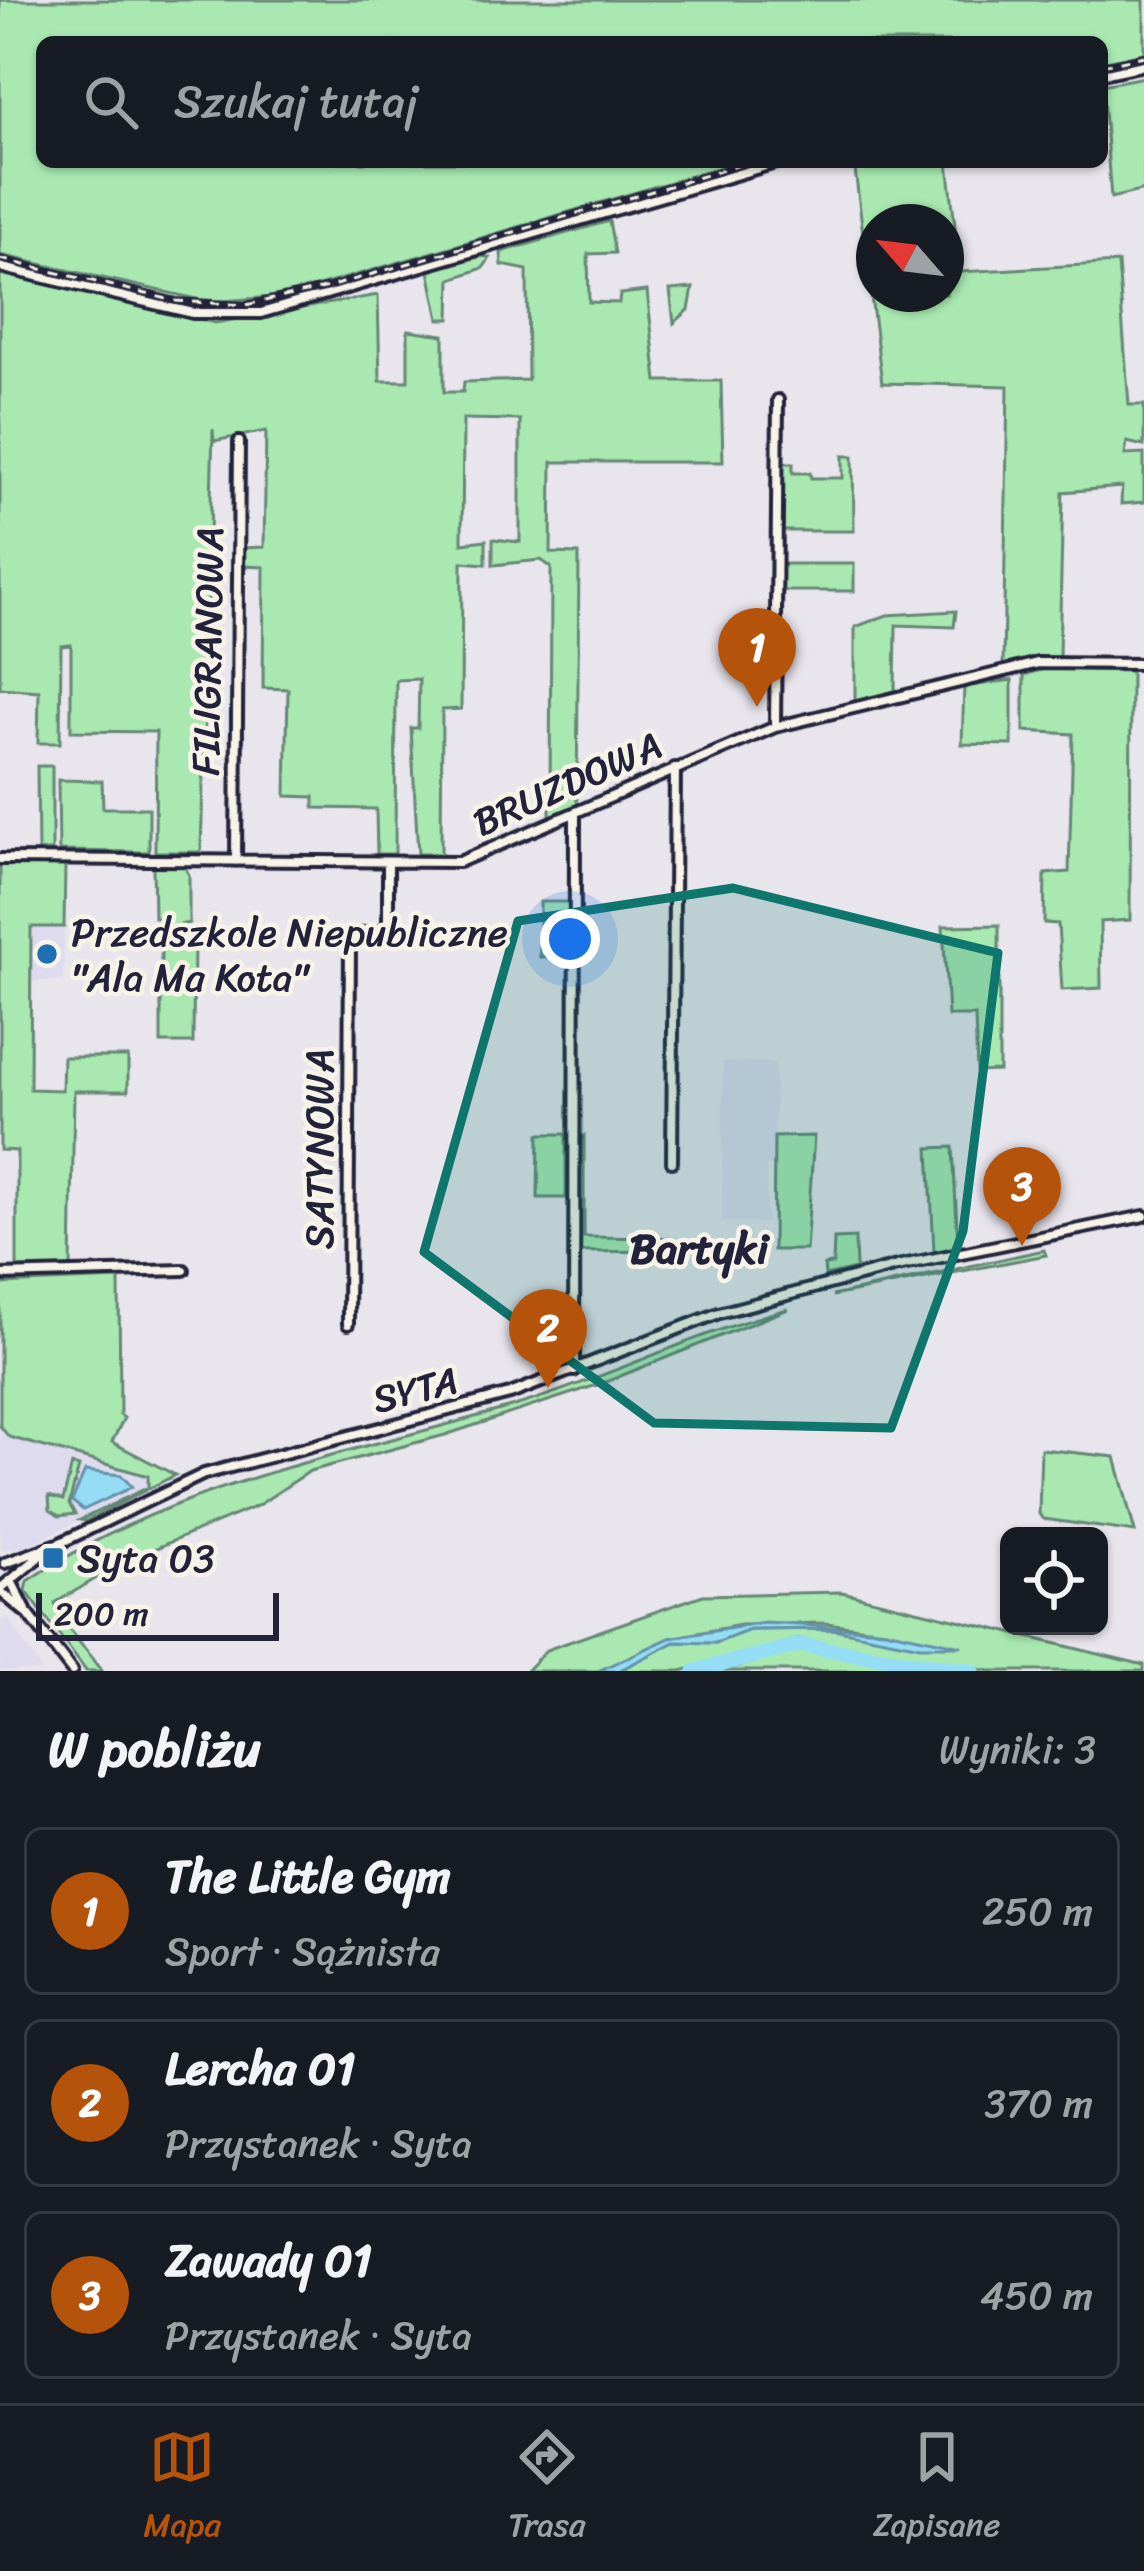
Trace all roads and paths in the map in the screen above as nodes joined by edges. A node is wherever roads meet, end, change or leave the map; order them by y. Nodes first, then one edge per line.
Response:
1 (1144, 65) edge
2 (1108, 73) edge
3 (758, 168) edge
4 (0, 267) edge
5 (778, 400) dead end
6 (239, 442) dead end
7 (1144, 664) edge
8 (775, 727) junction
9 (675, 768) junction
10 (575, 816) junction
11 (0, 859) edge
12 (236, 861) junction
13 (388, 862) junction
14 (673, 1162) dead end
15 (1144, 1216) edge
16 (184, 1270) dead end
17 (0, 1275) edge
18 (348, 1324) dead end
19 (574, 1370) junction
20 (55, 1545) junction
21 (2, 1562) edge
22 (11, 1579) junction
23 (0, 1590) edge
24 (29, 1615) junction
25 (71, 1671) edge

1 - 2 street
3 - 4 street
5 - 8 street
6 - 12 street, FILIGRANOWA
7 - 8 street, BRUZDOWA
8 - 9 street, BRUZDOWA
9 - 10 street, BRUZDOWA
9 - 14 street
10 - 13 street, BRUZDOWA
10 - 19 street
11 - 12 street, BRUZDOWA
12 - 13 street, BRUZDOWA
13 - 18 street, SATYNOWA
15 - 19 street, SYTA
16 - 17 street
19 - 20 street, SYTA
20 - 21 street, SYTA
20 - 22 street, SYTA
21 - 22 street
22 - 23 street, SYTA
22 - 24 street
23 - 24 street
24 - 25 street

